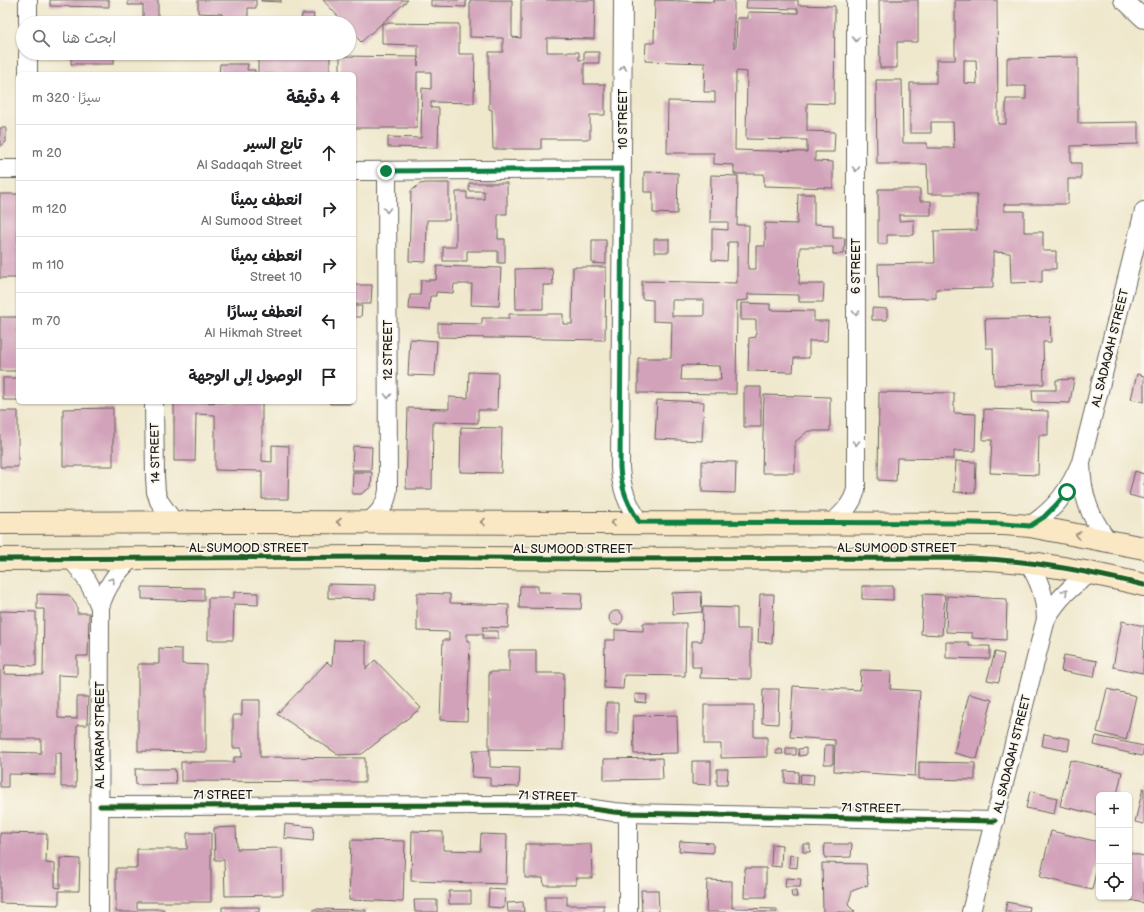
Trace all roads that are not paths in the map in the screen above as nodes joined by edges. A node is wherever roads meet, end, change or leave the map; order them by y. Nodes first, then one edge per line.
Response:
1 (28, 0) edge
2 (623, 0) edge
3 (856, 0) edge
4 (1123, 0) edge
5 (28, 16) edge
6 (1144, 20) edge
7 (28, 60) edge
8 (28, 72) edge
9 (0, 169) edge
10 (16, 169) edge
11 (622, 169) junction
12 (356, 170) edge
13 (386, 171) junction
14 (1144, 211) edge
15 (154, 404) edge
16 (1081, 462) junction
17 (174, 522) junction
18 (368, 522) junction
19 (639, 522) junction
20 (0, 523) edge
21 (831, 524) junction
22 (1030, 526) junction
23 (1108, 541) junction
24 (1144, 548) edge
25 (70, 558) junction
26 (132, 558) junction
27 (0, 559) edge
28 (1027, 561) junction
29 (1092, 573) junction
30 (1144, 585) edge
31 (100, 606) junction
32 (1046, 619) junction
33 (100, 806) junction
34 (628, 813) junction
35 (995, 821) junction
36 (99, 912) edge
37 (628, 912) edge
38 (971, 912) edge

1 - 5 street
11 -> 2 street, 10 STREET
3 -> 21 street, 6 STREET
4 - 6 street
7 - 8 street
9 - 10 street
11 - 13 street
11 - 19 street, 10 STREET
12 - 13 street
13 -> 18 street, 12 STREET
14 - 16 street, AL SADAQAH STREET
15 - 17 street, 14 STREET
16 - 22 street, AL SADAQAH STREET
16 - 23 street, AL SADAQAH STREET
18 -> 17 street, AL SUMOOD STREET
17 - 20 street, AL SUMOOD STREET
19 -> 18 street, AL SUMOOD STREET
19 - 21 street, AL SUMOOD STREET
21 - 22 street, AL SUMOOD STREET
23 -> 22 street, AL SUMOOD STREET
23 - 24 street, AL SUMOOD STREET
25 - 26 street, AL SUMOOD STREET
25 - 27 street, AL SUMOOD STREET
25 - 31 street, AL KARAM STREET
26 - 28 street, AL SUMOOD STREET
31 -> 26 street, AL KARAM STREET
28 - 29 street, AL SUMOOD STREET
28 - 32 street, AL SADAQAH STREET
29 - 30 street, AL SUMOOD STREET
32 -> 29 street, AL SADAQAH STREET
31 - 33 street, AL KARAM STREET
32 - 35 street, AL SADAQAH STREET
33 - 34 street, 71 STREET
33 - 36 street, AL KARAM STREET
34 - 35 street, 71 STREET
34 - 37 street
35 - 38 street, AL SADAQAH STREET

